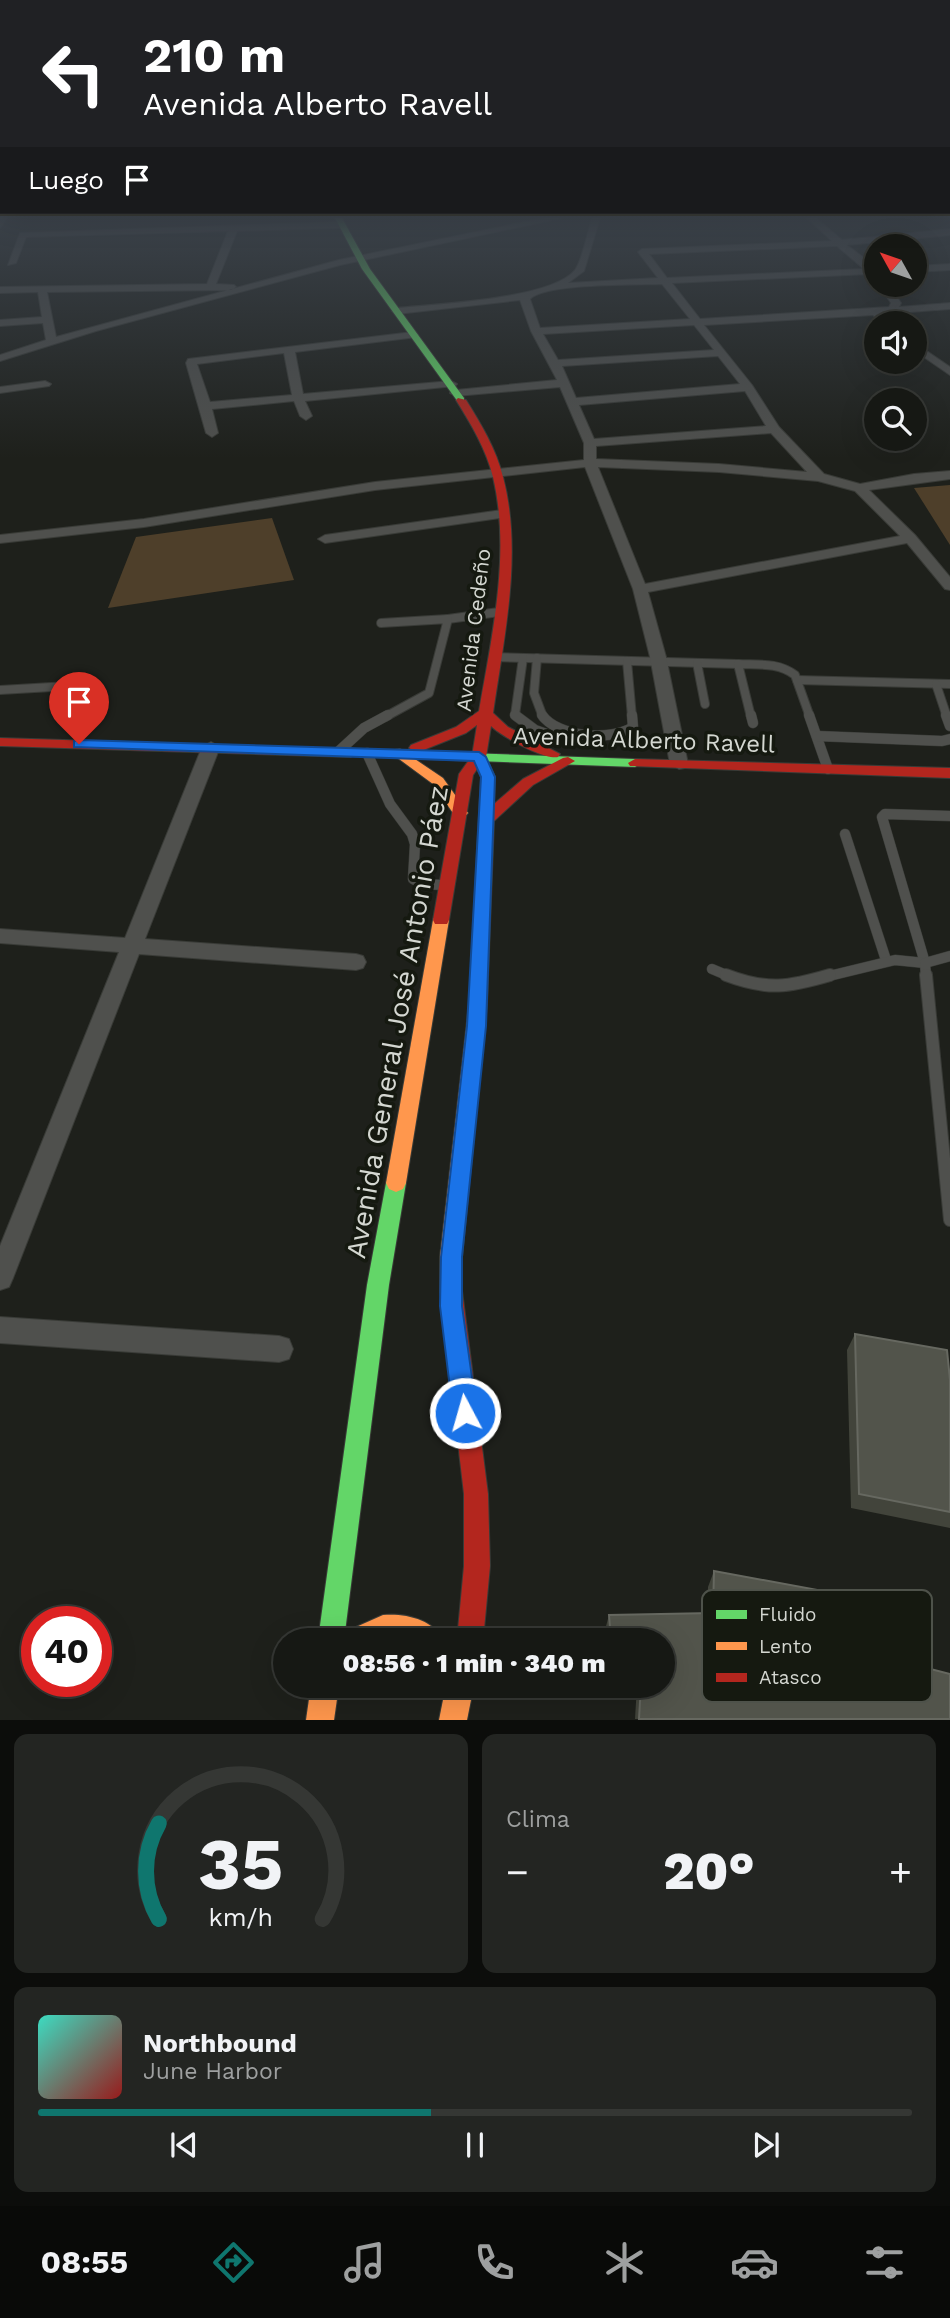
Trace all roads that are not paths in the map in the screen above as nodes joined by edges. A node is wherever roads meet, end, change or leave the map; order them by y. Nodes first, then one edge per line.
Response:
1 (43, 298) edge
2 (208, 298) edge
3 (388, 298) edge
4 (507, 298) edge
5 (525, 298) edge
6 (677, 298) edge
7 (893, 298) edge
8 (950, 306) edge
9 (893, 310) junction
10 (397, 311) junction
11 (884, 311) edge
12 (864, 312) edge
13 (45, 320) junction
14 (695, 320) junction
15 (0, 323) edge
16 (536, 331) junction
17 (413, 335) junction
18 (51, 340) junction
19 (289, 349) junction
20 (721, 353) junction
21 (927, 355) edge
22 (0, 358) edge
23 (555, 363) junction
24 (950, 372) edge
25 (563, 383) junction
26 (45, 384) dead end
27 (748, 387) junction
28 (454, 388) junction
29 (0, 390) edge
30 (298, 397) junction
31 (571, 402) junction
32 (206, 406) junction
33 (306, 416) dead end
34 (774, 429) junction
35 (212, 433) dead end
36 (590, 443) junction
37 (590, 463) junction
38 (496, 474) junction
39 (950, 475) edge
40 (819, 477) junction
41 (860, 488) junction
42 (502, 514) junction
43 (910, 538) junction
44 (0, 539) edge
45 (325, 539) dead end
46 (950, 586) edge
47 (640, 589) junction
48 (499, 612) junction
49 (448, 619) junction
50 (381, 623) dead end
51 (493, 657) junction
52 (523, 658) junction
53 (537, 658) junction
54 (627, 661) junction
55 (659, 662) junction
56 (697, 663) junction
57 (738, 664) junction
58 (797, 680) junction
59 (936, 684) junction
60 (950, 684) edge
61 (69, 686) dead end
62 (0, 690) edge
63 (705, 704) dead end
64 (485, 713) junction
65 (753, 723) dead end
66 (950, 726) edge
67 (817, 736) junction
68 (950, 739) edge
69 (563, 740) dead end
70 (0, 743) edge
71 (211, 747) junction
72 (339, 751) junction
73 (367, 752) junction
74 (400, 753) junction
75 (479, 757) junction
76 (569, 760) junction
77 (678, 764) junction
78 (828, 769) junction
79 (950, 773) edge
80 (460, 813) junction
81 (950, 816) edge
82 (486, 820) junction
83 (845, 834) dead end
84 (447, 885) junction
85 (0, 936) edge
86 (132, 945) junction
87 (950, 956) edge
88 (886, 960) junction
89 (356, 962) dead end
90 (925, 963) junction
91 (712, 969) dead end
92 (950, 1220) edge
93 (0, 1278) edge
94 (0, 1330) edge
95 (279, 1349) dead end
96 (333, 1628) edge
97 (382, 1628) edge
98 (404, 1628) edge
99 (471, 1628) edge
100 (323, 1698) edge
101 (456, 1698) edge
102 (458, 1698) edge
103 (457, 1703) junction
104 (320, 1720) edge
105 (453, 1720) edge

1 - 13 street
2 - 18 street
3 - 10 street, Avenida Cedeño
4 - 10 street
5 - 16 street
6 - 14 street
7 - 9 street
8 - 9 street
9 - 11 street
10 - 17 street, Avenida Cedeño
12 - 14 street
13 - 15 street
13 - 18 street
14 - 16 street
14 - 20 street
16 - 23 street
17 - 19 street
17 - 28 street, Avenida Cedeño
18 - 22 street
19 - 30 street
19 - 32 street
20 - 23 street
20 - 27 street
21 - 24 street
23 - 25 street
25 - 28 street
25 - 31 street
26 - 29 street
27 - 31 street
27 - 34 street
28 - 30 street
28 - 38 street, Avenida Cedeño
30 - 32 street
30 - 33 street
31 - 36 street
32 - 35 street
34 - 36 street
34 - 40 street
36 - 37 street
37 - 38 street
37 - 40 street
37 - 47 street
38 - 42 street, Avenida Cedeño
38 - 44 street
39 - 41 street
40 - 41 street
41 - 43 street
42 - 45 street
42 - 48 street, Avenida Cedeño
43 - 46 street
43 - 47 street
47 - 55 street
48 - 49 lane
48 - 51 street, Avenida Cedeño
49 - 50 lane
49 - 72 lane
51 - 52 lane
51 - 64 street, Avenida Cedeño
52 - 53 lane
52 - 69 lane
53 - 54 lane
53 - 54 lane
54 - 55 lane
55 - 56 lane
55 - 77 street
56 - 57 lane
56 - 63 lane
57 - 58 lane
57 - 65 lane
58 - 59 lane
58 - 67 lane
59 - 60 lane
59 - 66 lane
61 - 62 lane
64 - 74 street
64 - 75 street, Avenida Cedeño
64 - 76 street
67 - 68 lane
67 - 78 lane
70 - 71 street, Avenida Alberto Ravell
71 - 72 street, Avenida Alberto Ravell
71 - 86 street
72 - 73 street, Avenida Alberto Ravell
73 - 74 street, Avenida Alberto Ravell
73 - 84 lane
74 - 75 street, Avenida Alberto Ravell
74 - 80 street
75 - 76 street, Avenida Alberto Ravell
75 - 80 street, Avenida General José Antonio Páez
75 - 82 street, Avenida General José Antonio Páez
76 - 77 street, Avenida Alberto Ravell
76 - 82 street
77 - 78 street, Avenida Alberto Ravell
78 - 79 street, Avenida Alberto Ravell
80 - 84 street, Avenida General José Antonio Páez
81 - 90 lane
82 - 99 street, Avenida General José Antonio Páez
83 - 88 lane
84 - 96 street, Avenida General José Antonio Páez
85 - 86 street
86 - 89 street
86 - 93 street
87 - 90 lane
88 - 90 lane
88 - 91 lane
90 - 92 lane
94 - 95 street
97 - 98 street
100 - 104 street
101 - 103 street
102 - 103 street
103 - 105 street

